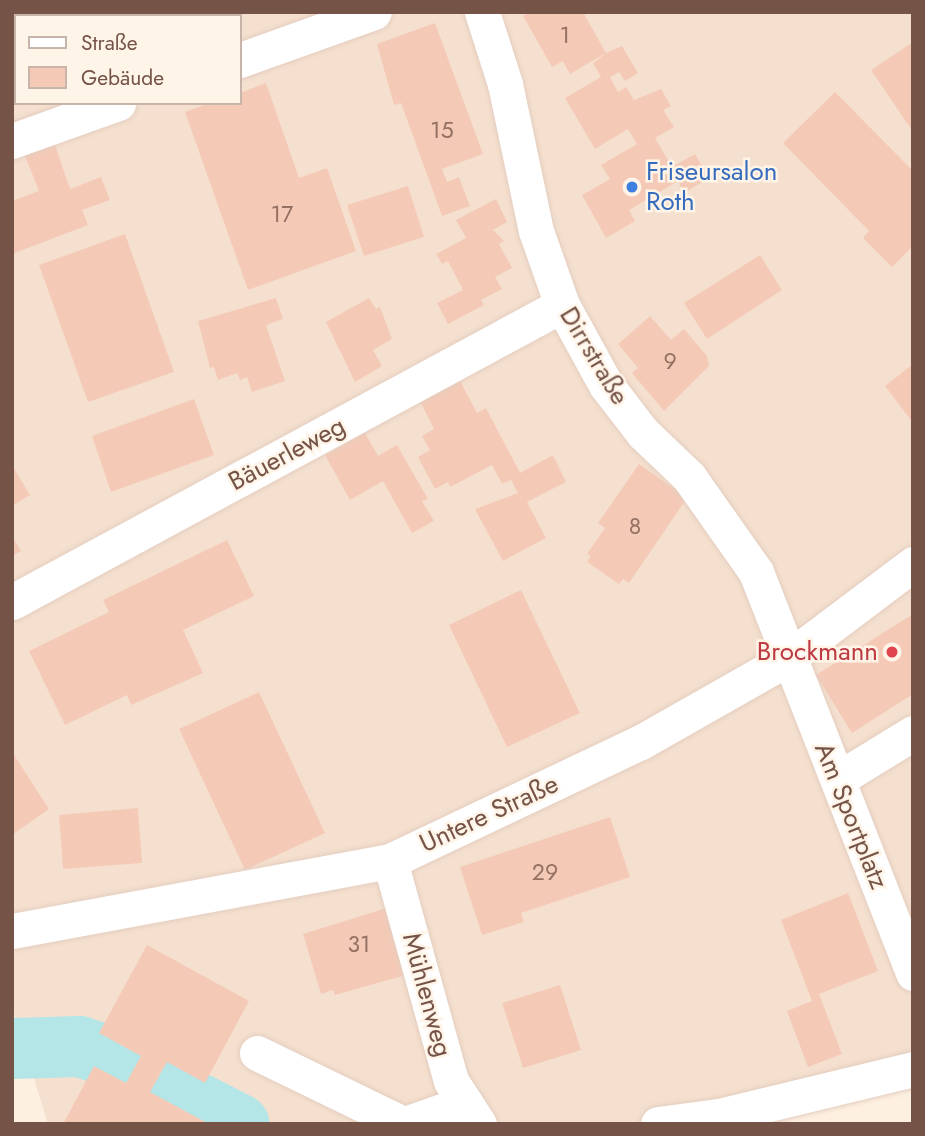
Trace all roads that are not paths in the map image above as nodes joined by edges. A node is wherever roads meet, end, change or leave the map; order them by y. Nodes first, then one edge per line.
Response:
1 (374, 12) edge
2 (482, 12) edge
3 (242, 59) edge
4 (112, 105) edge
5 (12, 141) edge
6 (562, 305) junction
7 (913, 564) edge
8 (12, 602) edge
9 (788, 659) junction
10 (913, 733) edge
11 (838, 779) junction
12 (390, 860) junction
13 (12, 931) edge
14 (913, 973) edge
15 (257, 1053) dead end
16 (913, 1069) edge
17 (472, 1113) edge
18 (404, 1124) edge
19 (658, 1124) edge

1 - 3 street
2 - 6 street, Dirrstraße
4 - 5 street
6 - 8 street, Bäuerleweg
6 - 9 street, Dirrstraße
7 - 9 street, Untere Straße
9 - 11 street, Am Sportplatz
9 - 12 street, Untere Straße
10 - 11 street
11 - 14 street, Am Sportplatz
12 - 13 street, Untere Straße
12 - 17 street, Mühlenweg
15 - 18 street
16 - 19 street
17 - 18 street

